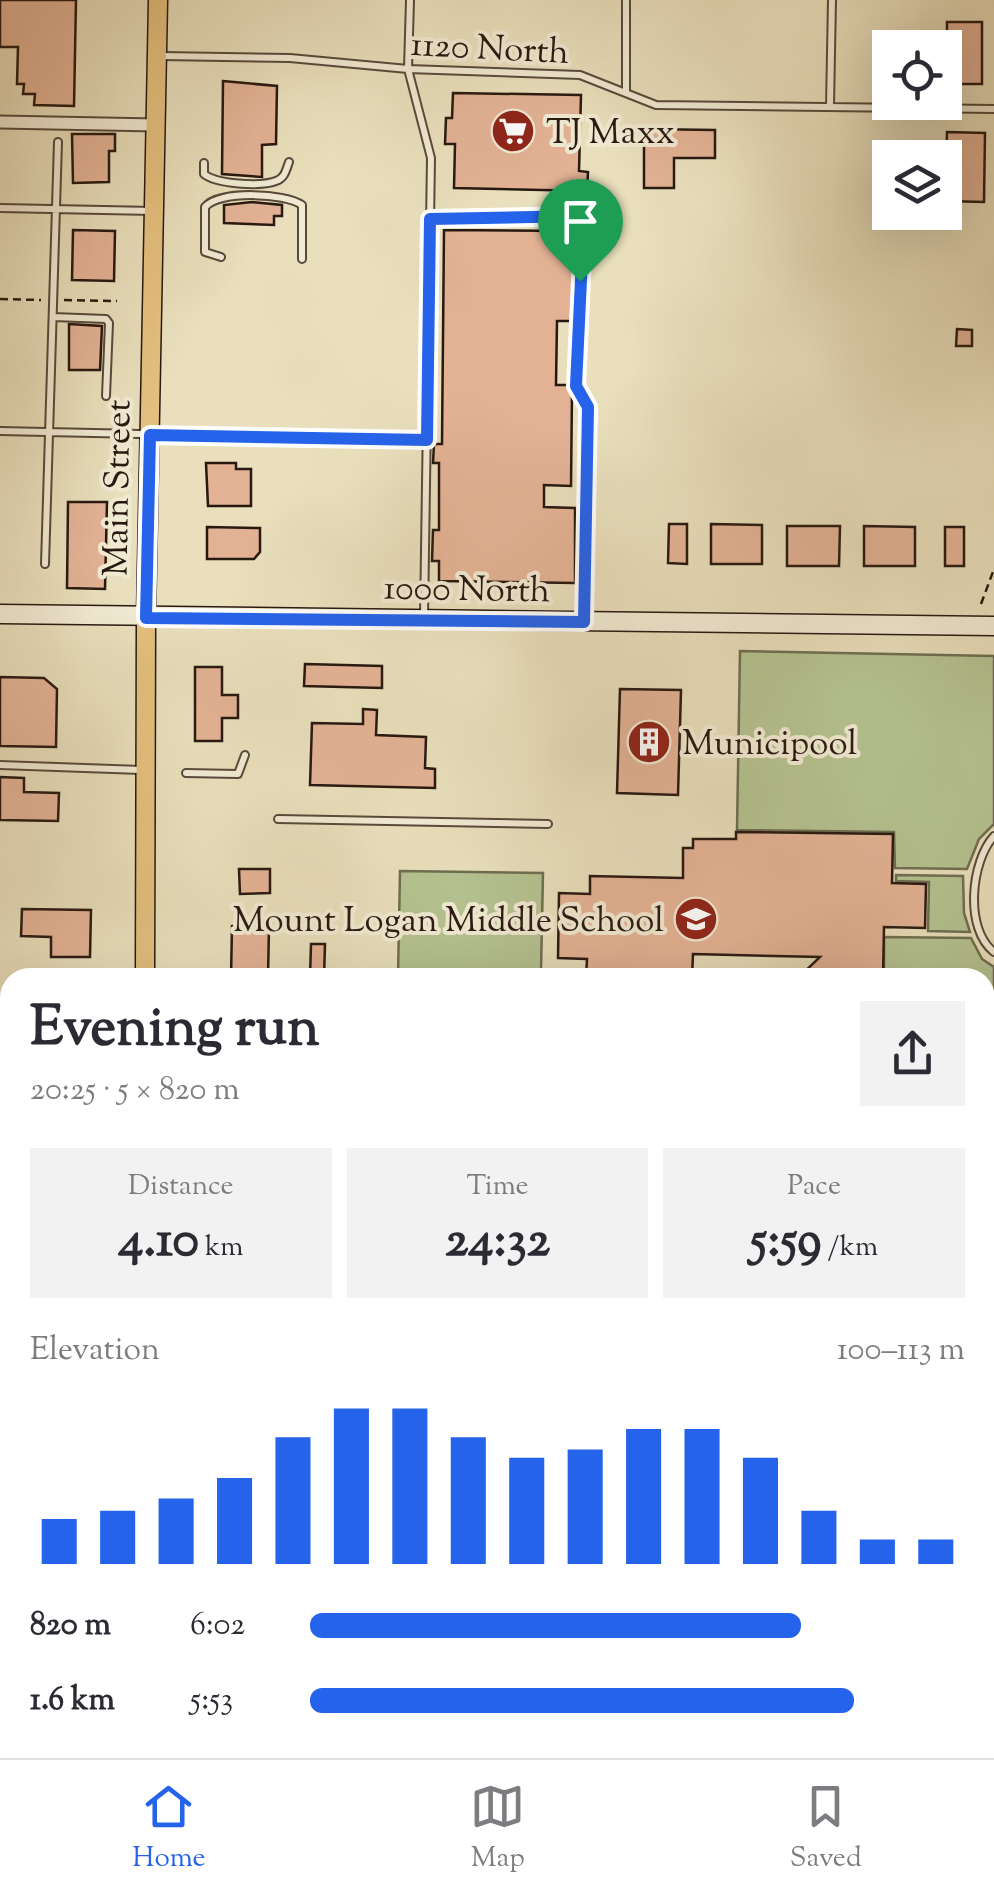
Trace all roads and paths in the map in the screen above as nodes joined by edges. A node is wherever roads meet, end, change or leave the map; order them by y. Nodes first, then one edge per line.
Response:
1 (158, 0) edge
2 (410, 0) edge
3 (626, 0) edge
4 (832, 0) edge
5 (158, 56) junction
6 (408, 69) junction
7 (626, 92) junction
8 (830, 106) junction
9 (994, 109) edge
10 (0, 122) edge
11 (156, 125) junction
12 (58, 142) dead end
13 (290, 162) dead end
14 (204, 163) dead end
15 (0, 208) edge
16 (56, 209) junction
17 (154, 211) junction
18 (430, 219) junction
19 (221, 257) dead end
20 (302, 259) dead end
21 (0, 299) edge
22 (41, 300) dead end
23 (62, 300) dead end
24 (118, 301) dead end
25 (53, 317) junction
26 (106, 396) dead end
27 (0, 430) edge
28 (50, 432) junction
29 (150, 435) junction
30 (427, 440) junction
31 (46, 564) dead end
32 (994, 569) edge
33 (981, 604) dead end
34 (0, 614) edge
35 (146, 618) junction
36 (424, 620) junction
37 (584, 622) junction
38 (994, 626) edge
39 (245, 755) dead end
40 (0, 765) edge
41 (148, 770) junction
42 (186, 773) dead end
43 (278, 819) dead end
44 (548, 824) dead end
45 (994, 836) edge
46 (994, 952) edge
47 (145, 968) edge

1 - 5 main road, Main Street
2 - 6 lane
3 - 7 lane
4 - 8 lane
5 - 6 lane, 1120 North
5 - 11 main road, Main Street
6 - 7 lane, 1120 North
6 - 18 lane
7 - 8 lane, 1120 North
8 - 9 lane, 1120 North
10 - 11 street
11 - 17 main road, Main Street
12 - 16 lane
13 - 14 lane
15 - 16 lane
16 - 17 lane
16 - 25 lane
17 - 29 main road, Main Street
18 - 30 lane
18 - 37 lane
19 - 20 lane
21 - 22 path
23 - 24 path
25 - 26 lane
25 - 28 lane
27 - 28 lane
28 - 29 lane
28 - 31 lane
29 - 30 lane
29 - 35 main road, Main Street
30 - 36 lane
32 - 33 path
34 - 35 street, 1000 North
35 - 36 street, 1000 North
35 - 41 main road, Main Street
36 - 37 street, 1000 North
37 - 38 street, 1000 North
39 - 42 lane
40 - 41 lane
41 - 47 main road, Main Street
43 - 44 lane
45 - 46 lane

